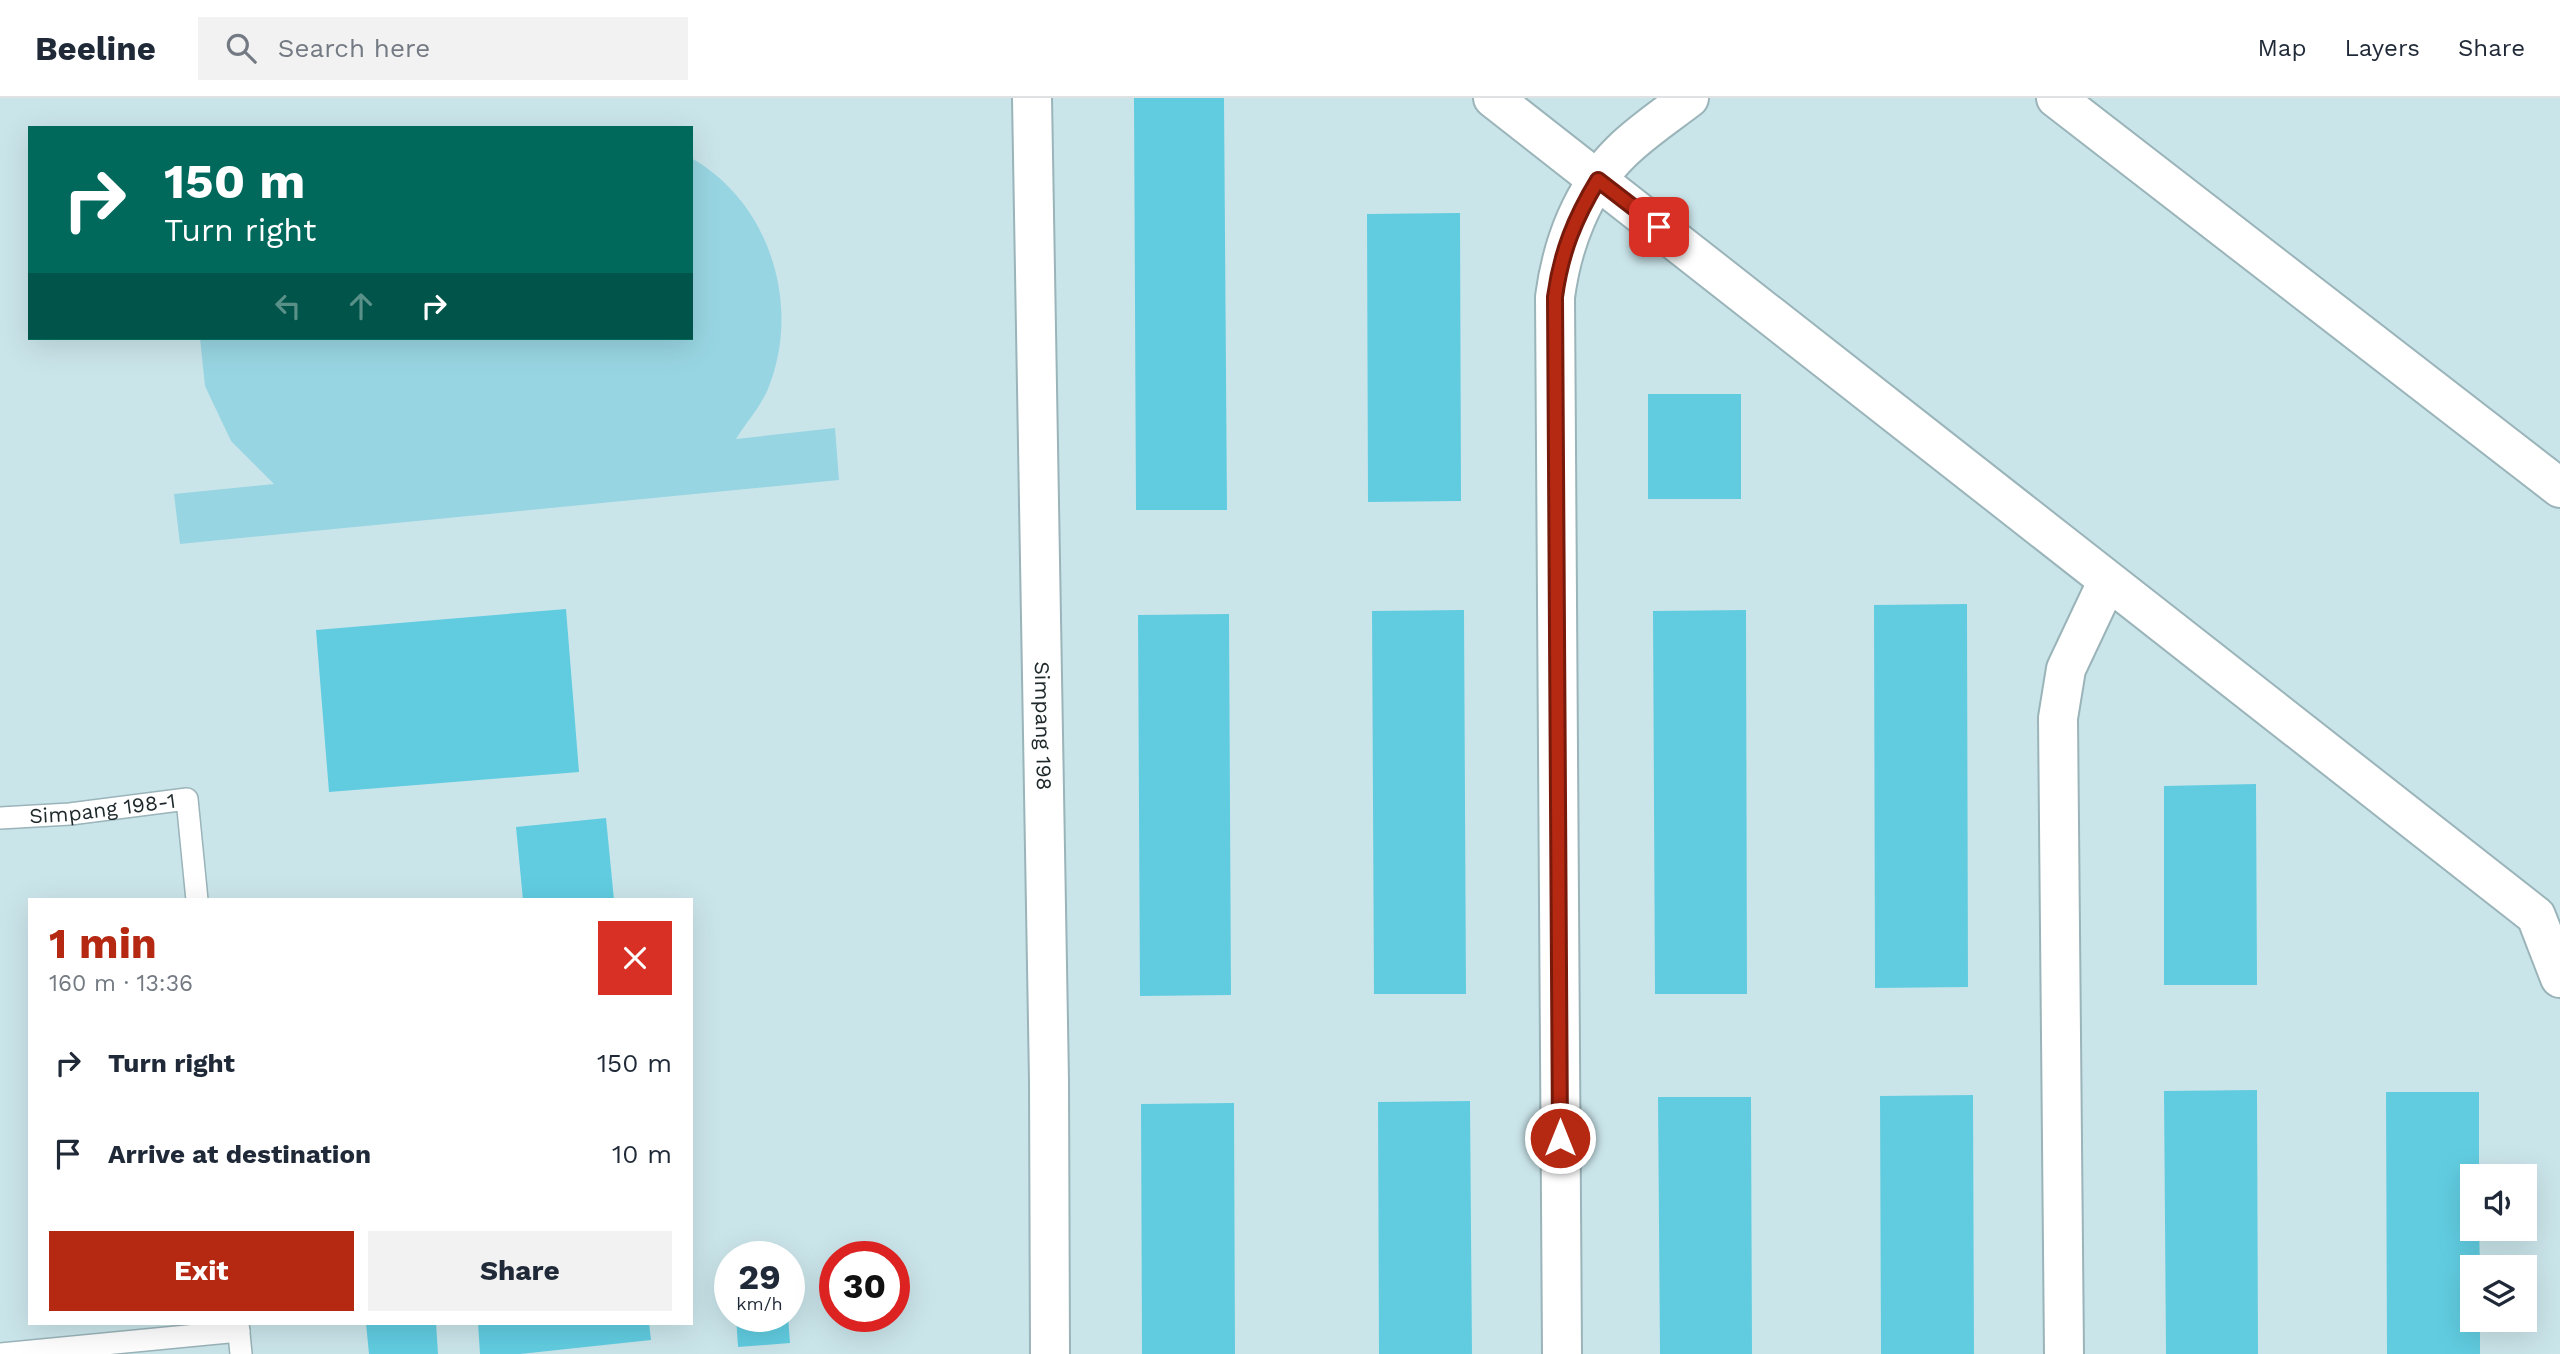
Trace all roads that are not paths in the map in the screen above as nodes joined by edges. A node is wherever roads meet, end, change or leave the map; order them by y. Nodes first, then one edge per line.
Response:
1 (1032, 98) edge
2 (1493, 98) edge
3 (1689, 98) edge
4 (2056, 98) edge
5 (1598, 180) junction
6 (2560, 488) edge
7 (2107, 582) junction
8 (0, 818) edge
9 (197, 898) edge
10 (2560, 978) edge
11 (238, 1327) edge
12 (1, 1354) edge
13 (241, 1354) edge
14 (1050, 1354) edge
15 (1562, 1354) edge
16 (2064, 1354) edge

1 - 14 street, Simpang 198
2 - 5 street
3 - 5 street
4 - 6 street
5 - 7 street
5 - 15 street
7 - 10 street
7 - 16 street
8 - 9 lane, Simpang 198-1
11 - 12 lane
11 - 13 lane

